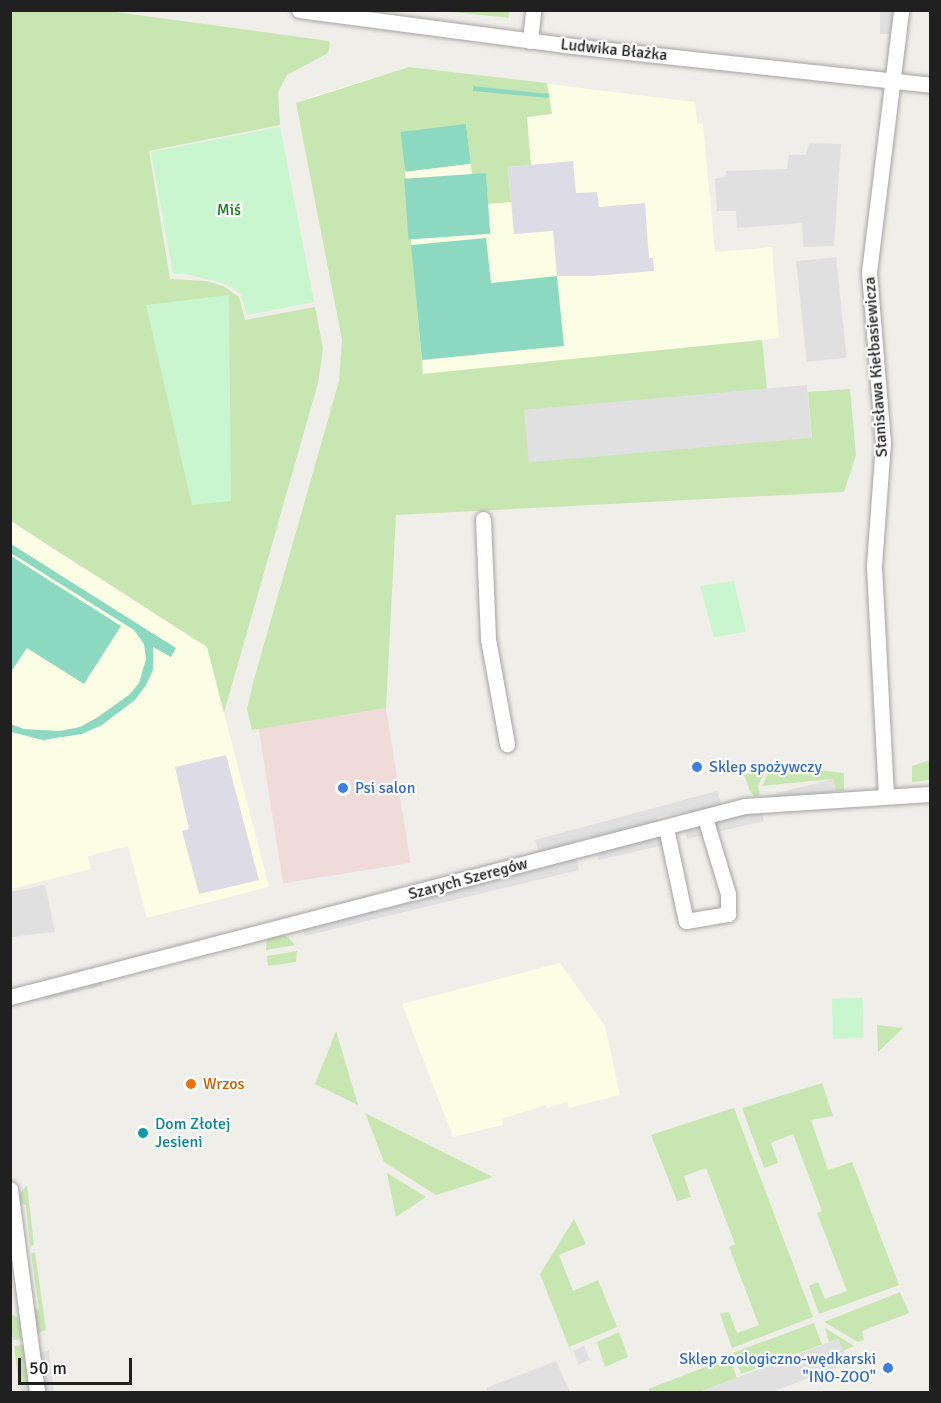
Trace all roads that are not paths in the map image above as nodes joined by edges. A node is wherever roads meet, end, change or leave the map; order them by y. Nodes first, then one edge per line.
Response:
1 (299, 10) edge
2 (533, 10) edge
3 (901, 10) edge
4 (530, 41) junction
5 (893, 81) junction
6 (930, 86) edge
7 (483, 519) dead end
8 (507, 744) dead end
9 (930, 794) edge
10 (886, 796) junction
11 (705, 818) junction
12 (666, 828) junction
13 (10, 997) edge
14 (10, 1189) edge
15 (37, 1392) edge

1 - 4 street, Ludwika Błażka
2 - 4 street
3 - 5 street, Stanisława Kiełbasiewicza
4 - 5 street, Ludwika Błażka
5 - 6 street, Ludwika Błażka
5 - 10 street, Stanisława Kiełbasiewicza
7 - 8 street
9 - 10 street, Szarych Szeregów
10 - 11 street, Szarych Szeregów
11 - 12 street, Szarych Szeregów
11 - 12 street
12 - 13 street, Szarych Szeregów
14 - 15 street

